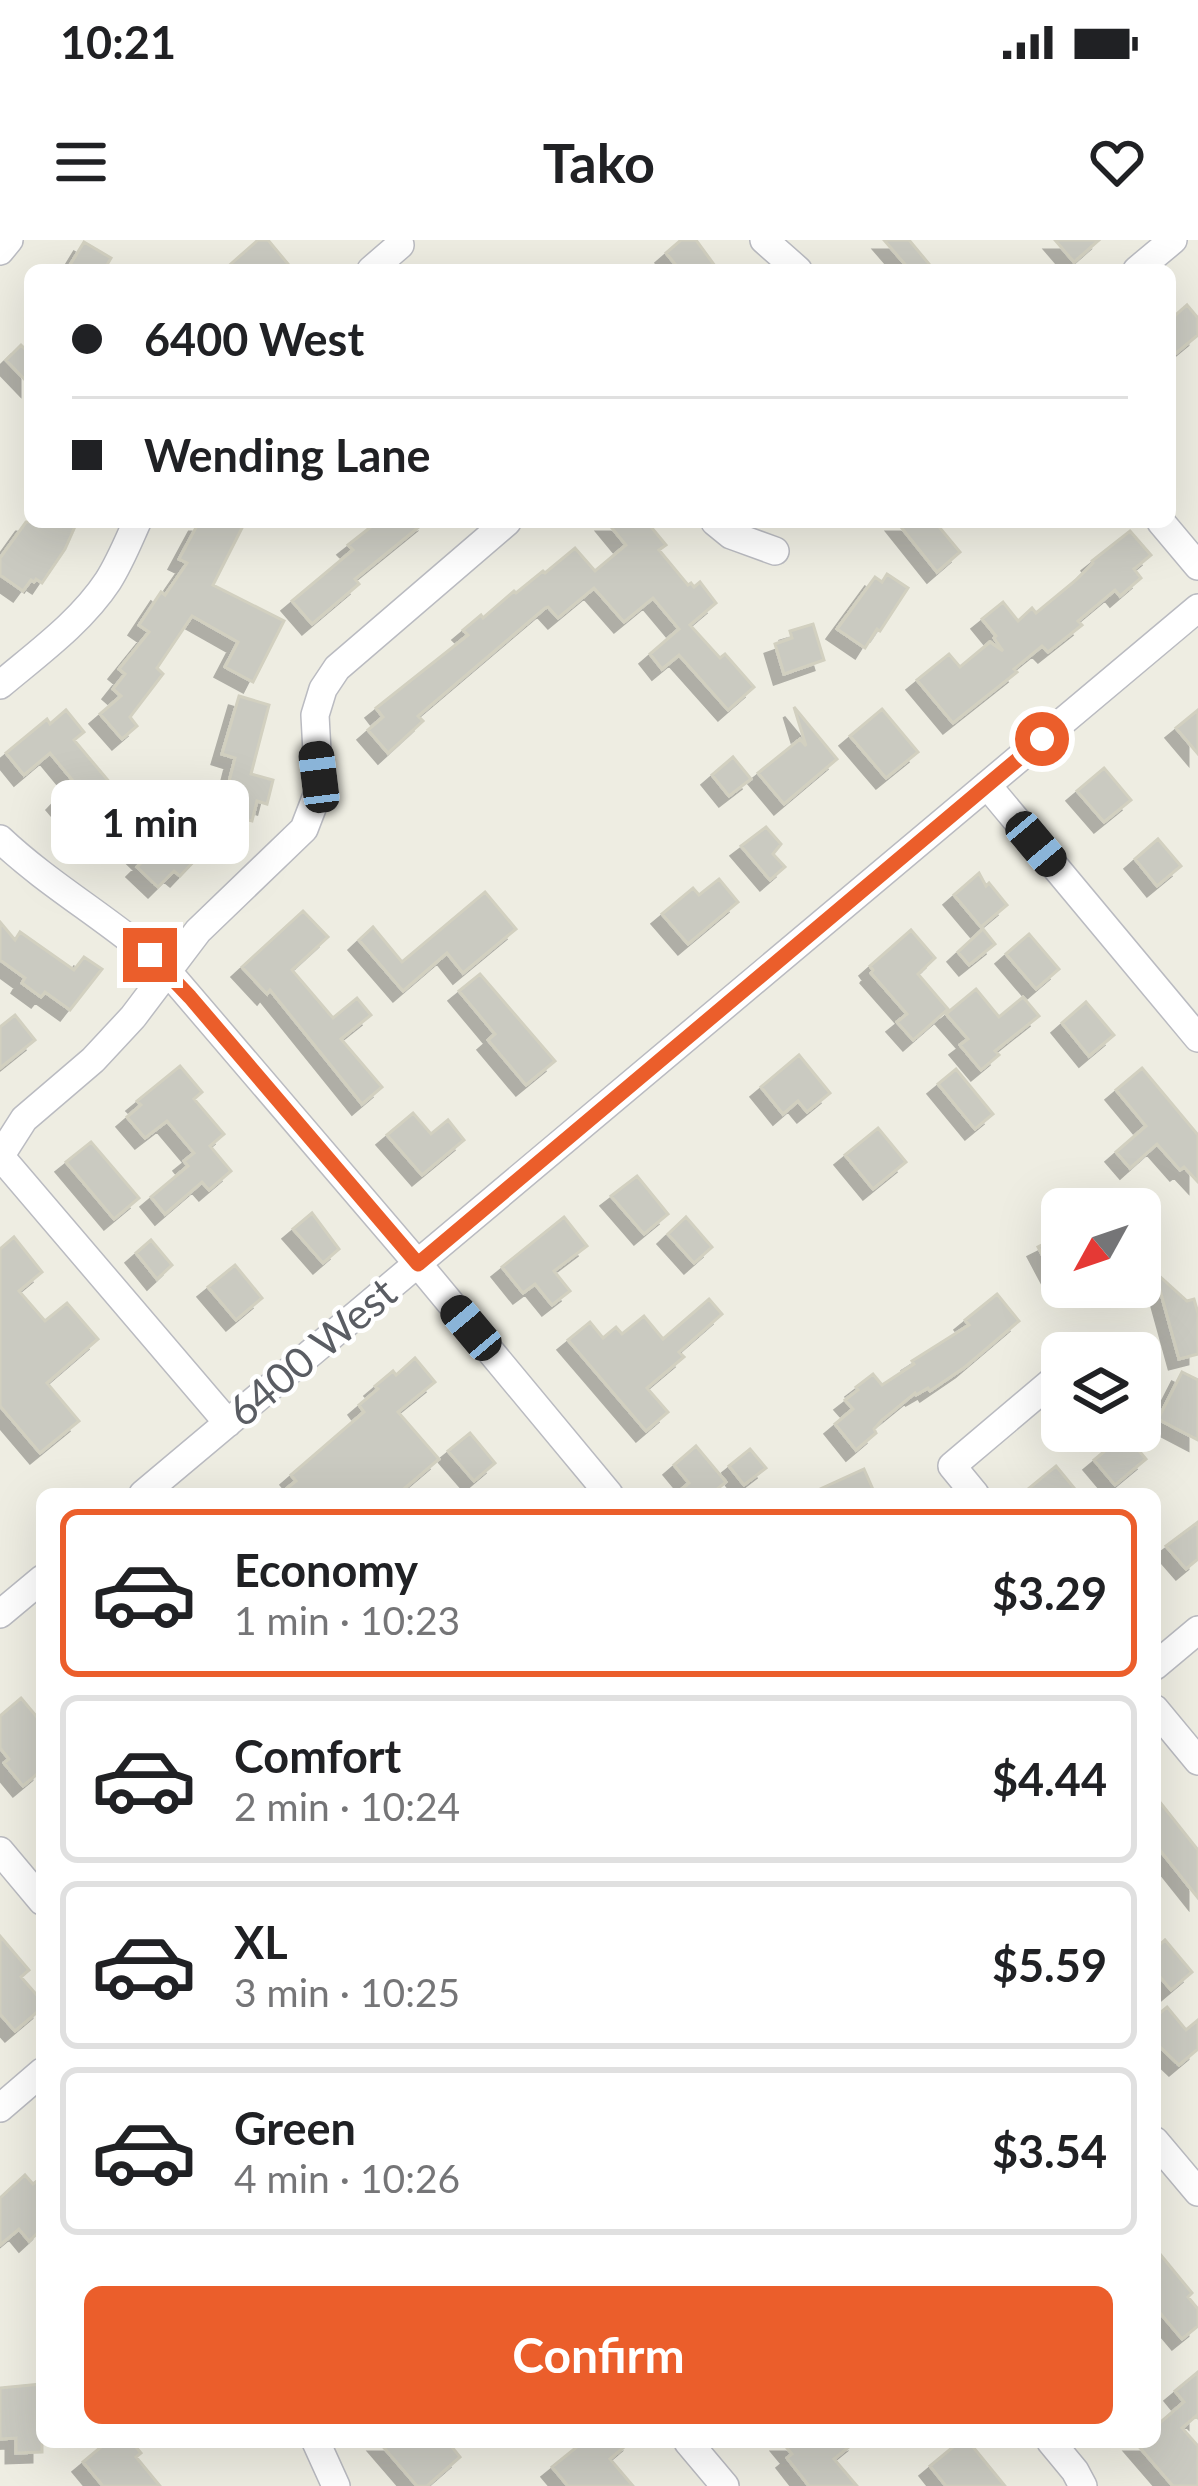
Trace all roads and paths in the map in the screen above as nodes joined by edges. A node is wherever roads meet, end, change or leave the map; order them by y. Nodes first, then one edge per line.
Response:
1 (9, 240) edge
2 (1173, 240) edge
3 (400, 245) dead end
4 (0, 250) edge
5 (378, 264) edge
6 (1144, 264) edge
7 (134, 528) edge
8 (500, 528) edge
9 (722, 528) edge
10 (1166, 528) edge
11 (775, 551) dead end
12 (1198, 566) edge
13 (1198, 608) edge
14 (0, 685) edge
15 (987, 785) junction
16 (0, 839) edge
17 (169, 973) junction
18 (1198, 1038) edge
19 (0, 1155) edge
20 (418, 1264) junction
21 (1041, 1391) edge
22 (228, 1423) junction
23 (150, 1488) edge
24 (604, 1488) edge
25 (970, 1488) edge
26 (36, 1582) edge
27 (5, 1600) edge
28 (1198, 1630) edge
29 (1161, 1661) edge
30 (1161, 1716) edge
31 (1198, 1761) edge
32 (0, 1851) edge
33 (36, 1894) edge
34 (36, 2077) edge
35 (0, 2108) edge
36 (1161, 2148) edge
37 (1198, 2192) edge
38 (319, 2448) edge
39 (693, 2448) edge
40 (1056, 2448) edge
41 (336, 2486) edge
42 (725, 2486) edge
43 (1084, 2486) edge

1 - 4 street
2 - 6 street
3 - 5 street
7 - 14 street
8 - 17 street
9 - 11 street
10 - 12 street
13 - 15 street, 6400 West
15 - 18 street
15 - 20 street, 6400 West
16 - 17 street
17 - 19 street
17 - 20 street
19 - 22 street
20 - 22 street, 6400 West
20 - 24 street
21 - 25 street
22 - 23 street, 6400 West
26 - 27 street
28 - 29 street
30 - 31 street
32 - 33 street
34 - 35 street
36 - 37 street
38 - 41 street
39 - 42 street
40 - 43 street

